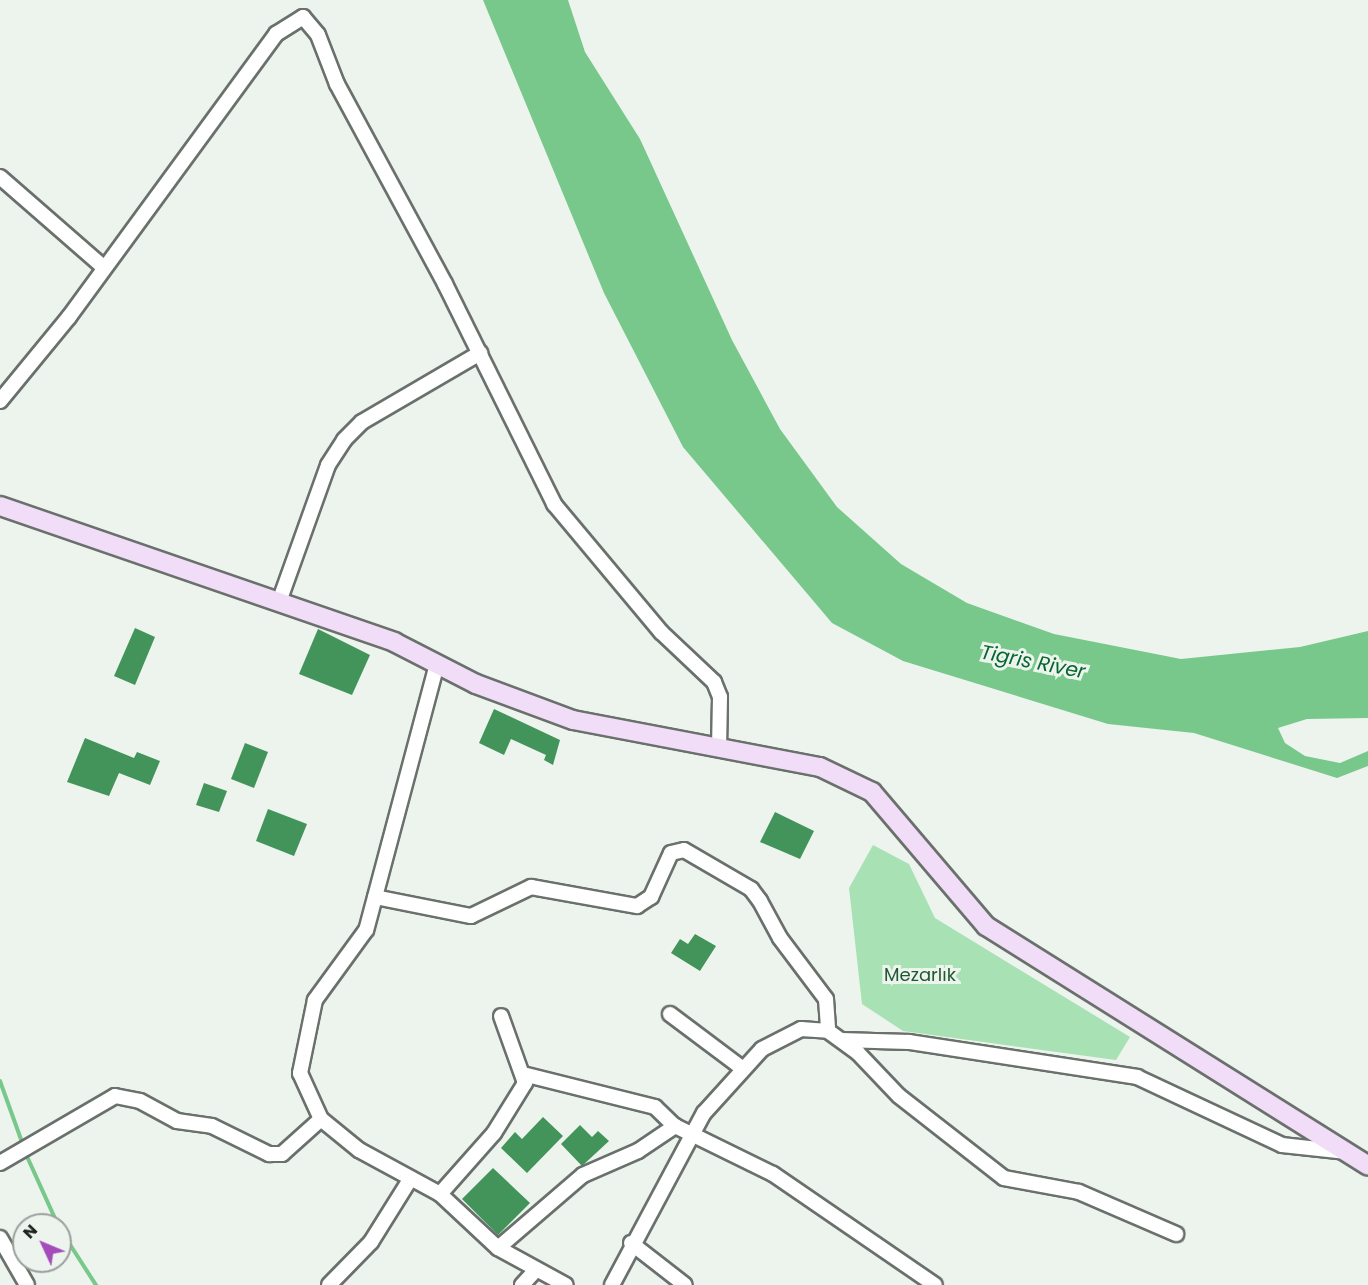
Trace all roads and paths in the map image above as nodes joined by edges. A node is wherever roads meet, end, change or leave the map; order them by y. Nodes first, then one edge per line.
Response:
1 (0, 177) edge
2 (103, 267) junction
3 (480, 353) junction
4 (0, 401) edge
5 (0, 506) edge
6 (279, 602) junction
7 (437, 664) junction
8 (719, 747) junction
9 (375, 897) junction
10 (670, 1014) dead end
11 (501, 1016) dead end
12 (828, 1031) junction
13 (841, 1041) junction
14 (742, 1068) junction
15 (527, 1074) junction
16 (321, 1119) junction
17 (675, 1126) junction
18 (691, 1134) junction
19 (1346, 1152) junction
20 (3, 1161) edge
21 (1368, 1166) edge
22 (411, 1178) junction
23 (440, 1194) junction
24 (1176, 1234) dead end
25 (0, 1238) edge
26 (631, 1243) junction
27 (498, 1248) junction
28 (534, 1272) junction
29 (27, 1285) edge
30 (329, 1285) edge
31 (522, 1285) edge
32 (566, 1285) edge
33 (612, 1285) edge
34 (685, 1285) edge
35 (935, 1285) edge

1 - 2 street
2 - 3 street
2 - 4 street
3 - 6 street
3 - 8 street
5 - 6 street
6 - 7 street
7 - 8 street
7 - 9 street
8 - 19 street
9 - 12 street
9 - 16 street
10 - 14 street
11 - 15 street
12 - 13 street
12 - 14 street
13 - 19 street
13 - 24 street
14 - 18 street
15 - 17 street
15 - 23 street
16 - 20 street
16 - 22 street
17 - 18 street
17 - 27 street
18 - 26 street
18 - 35 street
19 - 21 street
22 - 23 street
22 - 30 street
23 - 27 street
25 - 29 street
26 - 33 street
26 - 34 street
27 - 28 street
28 - 31 street
28 - 32 street

